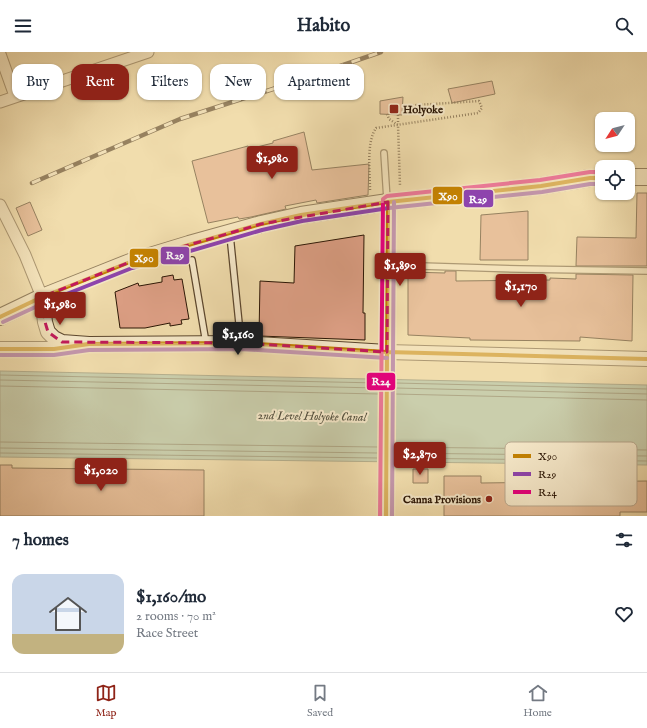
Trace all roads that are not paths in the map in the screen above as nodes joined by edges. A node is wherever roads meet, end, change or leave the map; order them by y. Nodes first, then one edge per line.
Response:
1 (148, 52) edge
2 (0, 54) edge
3 (63, 80) edge
4 (12, 88) edge
5 (12, 97) edge
6 (0, 102) edge
7 (384, 153) dead end
8 (635, 177) edge
9 (647, 177) edge
10 (595, 178) edge
11 (388, 202) junction
12 (0, 205) edge
13 (230, 232) junction
14 (192, 260) dead end
15 (387, 265) junction
16 (647, 271) edge
17 (42, 297) junction
18 (0, 317) edge
19 (206, 343) junction
20 (241, 343) junction
21 (88, 344) junction
22 (0, 349) edge
23 (387, 352) junction
24 (647, 360) edge
25 (386, 516) edge

1 - 3 street
2 - 4 street
5 - 6 street
7 - 11 lane
8 - 9 main road
10 - 11 main road
11 - 13 main road
11 - 15 street
12 - 17 street
13 - 17 main road
13 - 20 lane
14 - 19 lane
15 - 16 lane
15 - 23 street
17 - 18 main road
17 - 21 street
19 - 20 street
19 - 21 street
20 - 23 street
21 - 22 street
23 - 24 street
23 - 25 street

